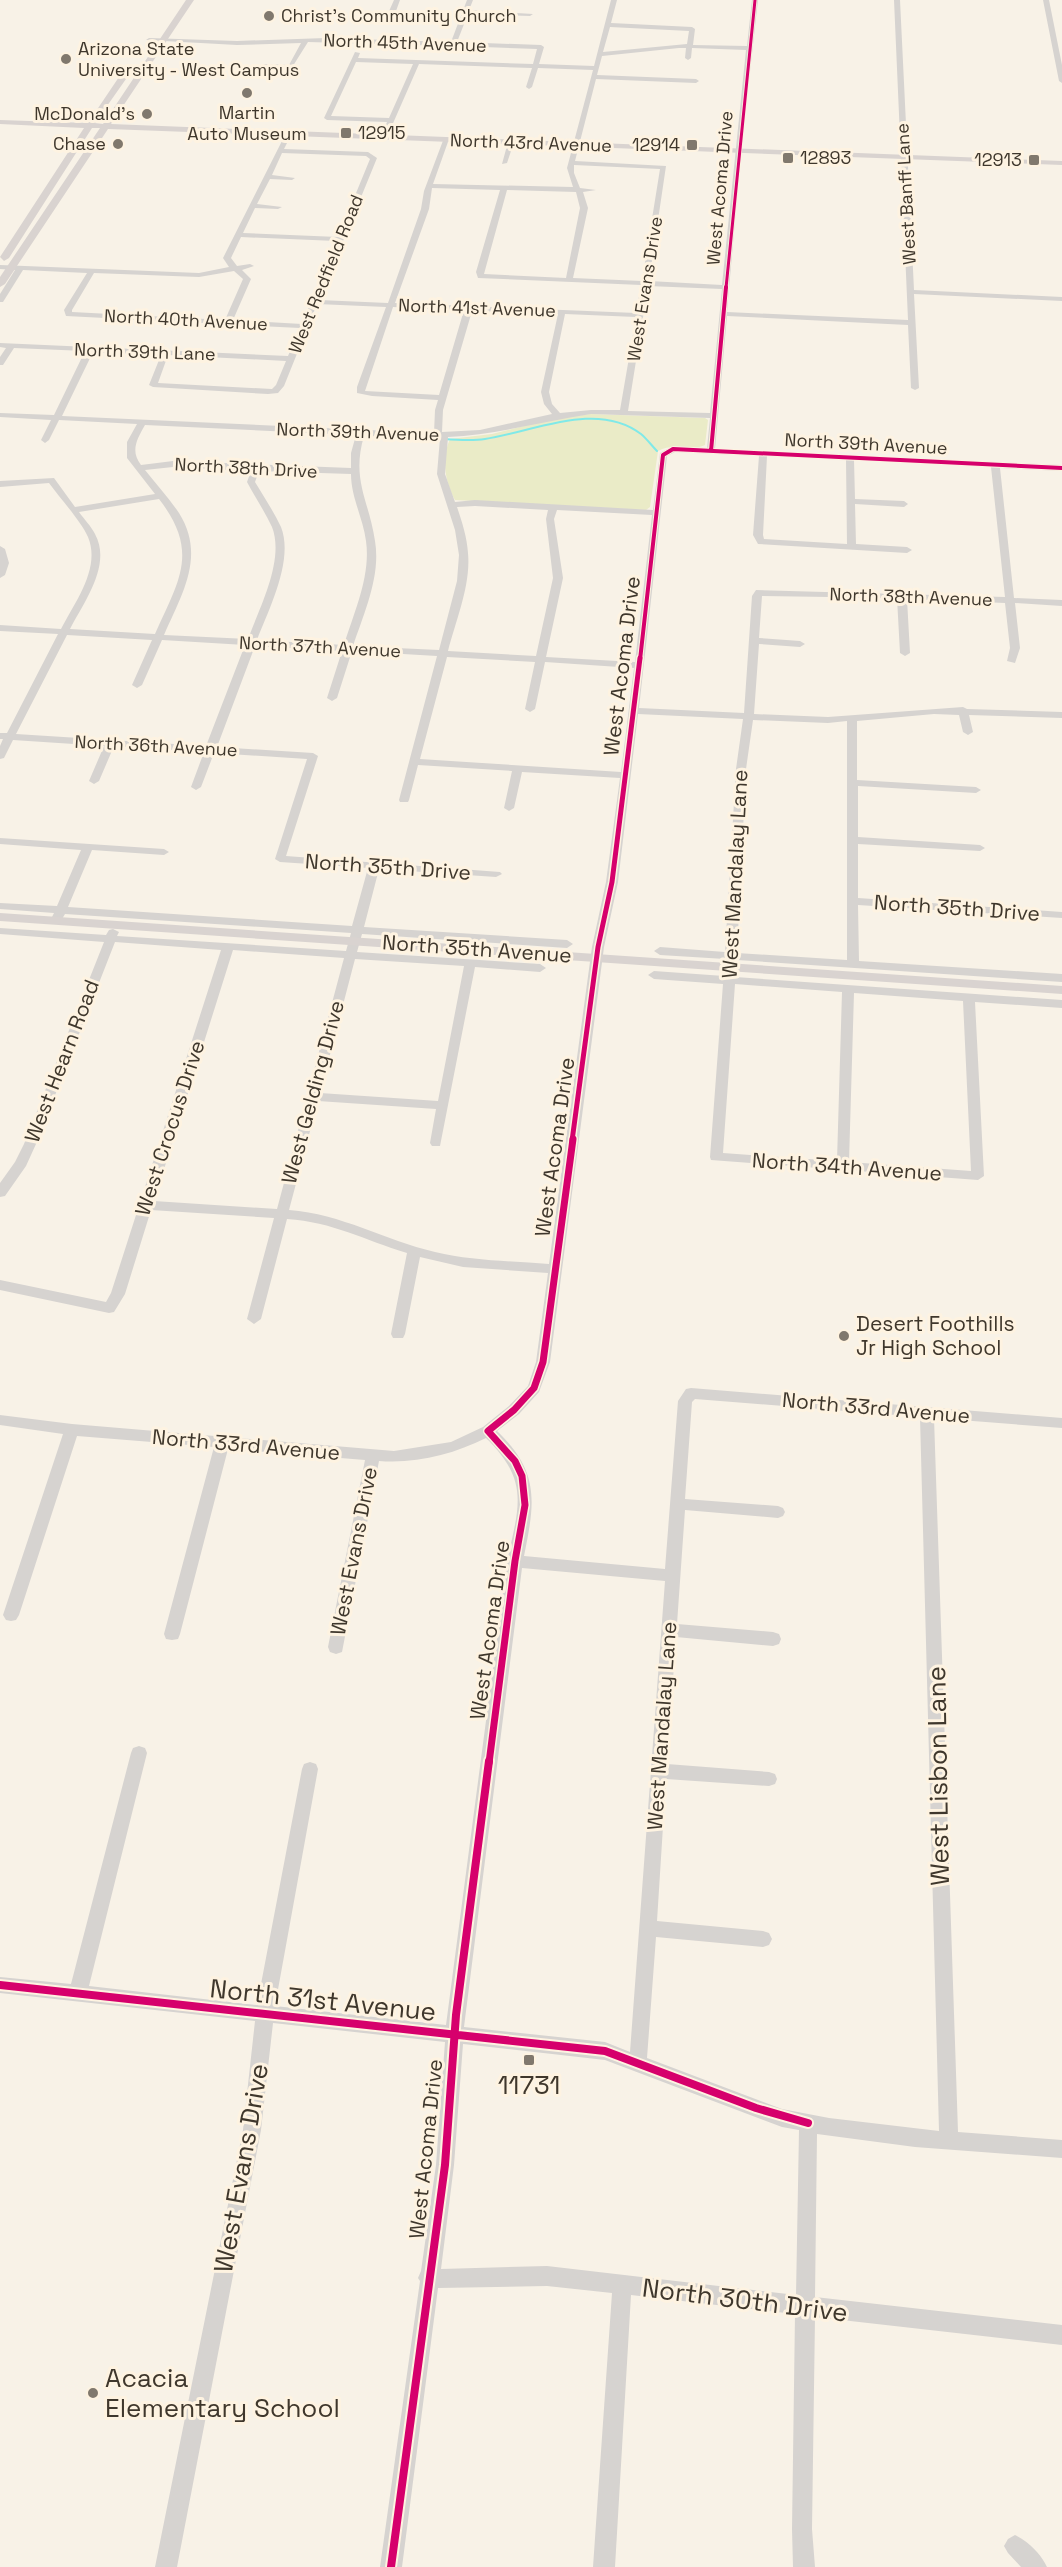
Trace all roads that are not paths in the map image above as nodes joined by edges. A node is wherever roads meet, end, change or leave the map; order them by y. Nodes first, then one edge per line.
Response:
1 (190, 0) edge
2 (397, 0) edge
3 (470, 0) edge
4 (614, 0) edge
5 (755, 0) edge
6 (897, 0) edge
7 (1046, 0) edge
8 (466, 12) junction
9 (530, 14) dead end
10 (168, 18) dead end
11 (389, 22) dead end
12 (606, 25) junction
13 (155, 32) dead end
14 (149, 40) junction
15 (306, 40) junction
16 (162, 41) junction
17 (363, 41) junction
18 (453, 44) junction
19 (690, 46) junction
20 (144, 48) dead end
21 (749, 48) junction
22 (599, 54) junction
23 (1060, 56) edge
24 (688, 58) dead end
25 (354, 60) junction
26 (417, 62) junction
27 (446, 63) junction
28 (476, 64) junction
29 (264, 66) dead end
30 (536, 66) junction
31 (144, 67) junction
32 (596, 68) junction
33 (472, 75) dead end
34 (593, 77) junction
35 (696, 81) dead end
36 (1062, 81) edge
37 (529, 87) dead end
38 (392, 120) junction
39 (0, 122) edge
40 (90, 126) junction
41 (104, 127) junction
42 (289, 133) junction
43 (384, 137) junction
44 (446, 140) junction
45 (511, 142) junction
46 (576, 144) junction
47 (280, 151) junction
48 (738, 151) junction
49 (904, 157) junction
50 (504, 163) dead end
51 (571, 163) junction
52 (1062, 164) edge
53 (267, 177) junction
54 (292, 178) dead end
55 (429, 186) junction
56 (504, 189) junction
57 (593, 190) dead end
58 (580, 191) junction
59 (252, 206) junction
60 (278, 207) dead end
61 (496, 216) junction
62 (506, 216) dead end
63 (238, 235) junction
64 (340, 238) junction
65 (487, 247) junction
66 (497, 247) dead end
67 (0, 265) edge
68 (250, 266) dead end
69 (16, 267) junction
70 (236, 269) junction
71 (92, 271) junction
72 (171, 274) junction
73 (569, 281) junction
74 (0, 284) edge
75 (646, 284) junction
76 (164, 285) dead end
77 (727, 287) junction
78 (911, 292) junction
79 (1062, 299) edge
80 (0, 300) edge
81 (314, 302) junction
82 (391, 305) junction
83 (469, 308) junction
84 (562, 312) junction
85 (724, 314) junction
86 (641, 315) junction
87 (228, 322) junction
88 (912, 322) junction
89 (304, 326) junction
90 (460, 341) junction
91 (470, 341) dead end
92 (0, 345) edge
93 (12, 345) junction
94 (90, 350) junction
95 (165, 354) junction
96 (291, 358) junction
97 (0, 363) edge
98 (446, 387) junction
99 (458, 387) dead end
100 (915, 388) dead end
101 (443, 398) junction
102 (624, 412) junction
103 (0, 415) edge
104 (558, 416) junction
105 (714, 416) junction
106 (57, 418) junction
107 (142, 422) junction
108 (361, 433) junction
109 (441, 436) junction
110 (45, 440) dead end
111 (668, 450) joint
112 (711, 451) junction
113 (763, 454) junction
114 (850, 458) junction
115 (995, 465) junction
116 (139, 468) junction
117 (256, 468) junction
118 (1062, 468) edge
119 (354, 471) junction
120 (0, 484) edge
121 (161, 496) junction
122 (851, 501) junction
123 (452, 504) junction
124 (904, 504) dead end
125 (553, 507) junction
126 (73, 510) junction
127 (656, 513) junction
128 (852, 548) junction
129 (0, 549) edge
130 (907, 550) dead end
131 (0, 575) edge
132 (759, 592) joint
133 (902, 597) junction
134 (1010, 600) junction
135 (1062, 603) edge
136 (0, 628) edge
137 (64, 632) junction
138 (158, 637) junction
139 (753, 641) junction
140 (252, 642) junction
141 (800, 644) dead end
142 (348, 648) junction
143 (905, 653) dead end
144 (444, 654) junction
145 (540, 660) junction
146 (1012, 661) dead end
147 (639, 665) junction
148 (137, 685) dead end
149 (332, 698) dead end
150 (860, 708) dead end
151 (530, 709) dead end
152 (963, 710) junction
153 (633, 711) junction
154 (1062, 716) edge
155 (748, 717) junction
156 (866, 718) junction
157 (852, 720) junction
158 (968, 732) dead end
159 (5, 736) edge
160 (110, 743) junction
161 (211, 749) junction
162 (0, 756) edge
163 (416, 762) junction
164 (518, 768) junction
165 (625, 775) junction
166 (94, 781) dead end
167 (852, 783) junction
168 (196, 787) dead end
169 (976, 790) dead end
170 (404, 800) dead end
171 (509, 808) dead end
172 (853, 840) junction
173 (0, 841) edge
174 (88, 847) junction
175 (980, 848) dead end
176 (164, 852) dead end
177 (280, 859) joint
178 (374, 866) junction
179 (496, 874) dead end
180 (853, 901) junction
181 (0, 906) edge
182 (59, 915) junction
183 (1062, 915) edge
184 (0, 917) edge
185 (116, 924) junction
186 (0, 931) edge
187 (355, 935) junction
188 (110, 939) junction
189 (567, 944) dead end
190 (228, 947) junction
191 (660, 951) dead end
192 (349, 955) junction
193 (597, 957) junction
194 (470, 963) junction
195 (853, 964) junction
196 (730, 967) junction
197 (540, 968) dead end
198 (654, 975) dead end
199 (1062, 978) edge
200 (848, 988) junction
201 (1062, 990) edge
202 (969, 997) junction
203 (1062, 1004) edge
204 (312, 1097) junction
205 (442, 1105) junction
206 (436, 1143) dead end
207 (716, 1157) joint
208 (843, 1166) junction
209 (4, 1182) edge
210 (0, 1193) edge
211 (145, 1205) junction
212 (281, 1215) junction
213 (414, 1251) junction
214 (555, 1269) junction
215 (0, 1285) edge
216 (254, 1319) dead end
217 (398, 1334) dead end
218 (691, 1393) joint
219 (927, 1412) junction
220 (0, 1420) edge
221 (1062, 1423) edge
222 (72, 1430) junction
223 (488, 1431) junction
224 (222, 1443) junction
225 (373, 1456) junction
226 (677, 1504) junction
227 (778, 1512) dead end
228 (515, 1561) junction
229 (672, 1576) junction
230 (11, 1615) dead end
231 (669, 1630) junction
232 (172, 1634) dead end
233 (773, 1639) dead end
234 (336, 1647) dead end
235 (139, 1753) dead end
236 (310, 1769) dead end
237 (659, 1771) junction
238 (769, 1779) dead end
239 (648, 1928) junction
240 (763, 1939) dead end
241 (0, 1985) edge
242 (78, 1993) junction
243 (265, 2013) junction
244 (455, 2033) junction
245 (638, 2062) junction
246 (808, 2123) junction
247 (949, 2140) junction
248 (1062, 2149) edge
249 (428, 2278) junction
250 (622, 2285) junction
251 (806, 2307) junction
252 (1062, 2336) edge
253 (1015, 2546) dead end
254 (166, 2567) edge
255 (391, 2567) edge
256 (604, 2567) edge
257 (804, 2567) edge
258 (1036, 2567) edge

1 - 16 main road
2 - 11 street
3 - 8 street
4 - 12 street
5 - 21 street, West Acoma Drive
6 - 49 street, West Banff Lane
7 - 23 street
8 - 9 street
8 - 18 street
10 - 16 main road
12 - 19 street
12 - 22 street
13 - 14 main road
14 - 16 street, North 45th Avenue
14 - 20 main road
15 - 16 street, North 45th Avenue
15 - 17 street, North 45th Avenue
15 - 29 street
16 - 31 main road
17 - 18 street, North 45th Avenue
17 - 25 street
18 - 27 street
18 - 30 street, North 45th Avenue
19 - 21 street
19 - 22 street
19 - 24 street
21 - 48 street, West Acoma Drive
22 - 32 street
23 - 36 street
25 - 26 street
25 - 38 street
26 - 27 street
26 - 38 street
27 - 28 street
28 - 30 street
28 - 33 street
30 - 32 street
30 - 37 street
31 - 40 main road
31 - 41 main road
32 - 34 street
34 - 35 street
34 - 46 street
38 - 43 street
39 - 40 main road, North 43rd Avenue
40 - 41 main road, North 43rd Avenue
40 - 67 main road
41 - 42 main road, North 43rd Avenue
41 - 69 main road
42 - 43 main road, North 43rd Avenue
42 - 47 street
43 - 44 main road, North 43rd Avenue
44 - 45 main road, North 43rd Avenue
44 - 55 street
45 - 46 main road, North 43rd Avenue
45 - 50 street
46 - 48 main road, North 43rd Avenue
46 - 51 street
47 - 53 street
47 - 64 street, West Redfield Road
48 - 49 main road, North 43rd Avenue
48 - 77 street, West Acoma Drive
49 - 52 main road, North 43rd Avenue
49 - 78 street, West Banff Lane
51 - 58 street
51 - 75 street, West Evans Drive
53 - 54 street
53 - 59 street
55 - 56 street
55 - 82 street
56 - 58 street
56 - 61 street
57 - 58 street
58 - 73 street
59 - 60 street
59 - 63 street
61 - 62 street
61 - 65 street
63 - 64 street
63 - 70 street
64 - 81 street, West Redfield Road
65 - 66 street
65 - 73 street
67 - 69 street
68 - 70 street
69 - 71 street
69 - 74 main road
69 - 80 street
70 - 72 street
70 - 87 street
71 - 72 street
71 - 87 street, North 40th Avenue
72 - 76 street
73 - 75 street
75 - 77 street
75 - 86 street, West Evans Drive
77 - 85 street, West Acoma Drive
78 - 79 street
78 - 88 street, West Banff Lane
81 - 82 street, North 41st Avenue
81 - 89 street, West Redfield Road
82 - 83 street, North 41st Avenue
82 - 101 street
83 - 84 street, North 41st Avenue
83 - 90 street
84 - 86 street, North 41st Avenue
84 - 104 street
85 - 88 street
85 - 105 street, West Acoma Drive
86 - 102 street, West Evans Drive
87 - 89 street, North 40th Avenue
88 - 100 street, West Banff Lane
89 - 96 street, West Redfield Road
90 - 91 street
90 - 98 street
92 - 93 street, North 39th Lane
93 - 94 street, North 39th Lane
93 - 97 street
94 - 95 street, North 39th Lane
94 - 106 street
95 - 96 street, North 39th Lane
95 - 96 street, West Redfield Road
98 - 99 street
98 - 101 street
101 - 109 street
102 - 104 street, North 39th Avenue
102 - 105 street, North 39th Avenue
103 - 106 street, North 39th Avenue
104 - 109 street, North 39th Avenue
105 - 112 street, West Acoma Drive
106 - 107 street, North 39th Avenue
106 - 110 street
107 - 108 street, North 39th Avenue
107 - 116 street
108 - 109 street, North 39th Avenue
108 - 119 street
109 - 123 street
111 - 112 street, North 39th Avenue
111 - 127 street, West Acoma Drive
112 - 113 street, North 39th Avenue
113 - 114 street, North 39th Avenue
113 - 128 street
114 - 115 street, North 39th Avenue
114 - 122 street
115 - 118 street, North 39th Avenue
115 - 134 street
116 - 117 street, North 38th Drive
116 - 121 street
117 - 119 street, North 38th Drive
117 - 140 street
119 - 142 street
120 - 126 street
121 - 126 street
121 - 138 street
122 - 124 street
122 - 128 street
123 - 125 street
123 - 144 street
125 - 127 street
125 - 145 street
126 - 137 street
127 - 147 street, West Acoma Drive
128 - 130 street
129 - 131 street
132 - 133 street, North 38th Avenue
132 - 139 street, West Mandalay Lane
133 - 134 street, North 38th Avenue
133 - 143 street
134 - 135 street, North 38th Avenue
134 - 146 street
136 - 137 street, North 37th Avenue
137 - 138 street, North 37th Avenue
137 - 159 street
138 - 140 street, North 37th Avenue
138 - 148 street
139 - 141 street
139 - 155 street, West Mandalay Lane
140 - 142 street, North 37th Avenue
140 - 161 street
142 - 144 street, North 37th Avenue
142 - 149 street
144 - 145 street, North 37th Avenue
144 - 163 street
145 - 147 street, North 37th Avenue
145 - 151 street
147 - 153 street, West Acoma Drive
150 - 156 street
152 - 154 street
152 - 156 street
152 - 158 street
153 - 155 street
153 - 165 street, West Acoma Drive
155 - 157 street
155 - 196 street, West Mandalay Lane
156 - 157 street
157 - 167 street
159 - 160 street, North 36th Avenue
159 - 162 street
160 - 161 street, North 36th Avenue
160 - 166 street
161 - 168 street
161 - 177 street, North 36th Avenue
163 - 164 street
163 - 170 street
164 - 165 street
164 - 171 street
165 - 193 street, West Acoma Drive
167 - 169 street
167 - 172 street
172 - 175 street
172 - 180 street
173 - 174 street
174 - 176 street
174 - 182 street
177 - 178 street, North 35th Drive
178 - 179 street, North 35th Drive
178 - 187 street, West Gelding Drive
180 - 183 street, North 35th Drive
180 - 195 street
181 - 182 street, North 35th Avenue
182 - 184 main road, North 35th Avenue
182 - 185 main road, North 35th Avenue
182 - 187 street, North 35th Avenue
185 - 187 main road, North 35th Avenue
185 - 188 street, West Hearn Road
186 - 188 street, North 35th Avenue
187 - 189 street, North 35th Avenue
187 - 192 street, West Gelding Drive
187 - 193 main road, North 35th Avenue
188 - 190 street, North 35th Avenue
188 - 209 street, West Hearn Road
190 - 192 street, North 35th Avenue
190 - 211 street, West Crocus Drive
191 - 196 street, North 35th Avenue
192 - 194 street, North 35th Avenue
192 - 204 street, West Gelding Drive
193 - 196 main road, North 35th Avenue
193 - 214 street, West Acoma Drive
194 - 197 street, North 35th Avenue
194 - 205 street
195 - 196 street, North 35th Avenue
195 - 199 street, North 35th Avenue
196 - 198 street, North 35th Avenue
196 - 200 street, North 35th Avenue
196 - 201 main road, North 35th Avenue
196 - 207 street, West Mandalay Lane
200 - 202 street, North 35th Avenue
200 - 208 street
202 - 203 street, North 35th Avenue
202 - 208 street, North 34th Avenue
204 - 205 street
204 - 212 street, West Gelding Drive
205 - 206 street
207 - 208 street, North 34th Avenue
209 - 210 street, West Hearn Road
211 - 212 street
211 - 215 street, West Crocus Drive
212 - 213 street
212 - 216 street, West Gelding Drive
213 - 214 street
213 - 217 street
214 - 223 street, West Acoma Drive
218 - 219 street, North 33rd Avenue
218 - 226 street, West Mandalay Lane
219 - 221 street, North 33rd Avenue
219 - 247 street, West Lisbon Lane
220 - 222 street, North 33rd Avenue
222 - 224 street, North 33rd Avenue
222 - 230 street
223 - 225 street, North 33rd Avenue
223 - 228 street, West Acoma Drive
224 - 225 street, North 33rd Avenue
224 - 232 street
225 - 234 street, West Evans Drive
226 - 227 street
226 - 229 street, West Mandalay Lane
228 - 229 street
228 - 244 street, West Acoma Drive
229 - 231 street, West Mandalay Lane
231 - 233 street
231 - 237 street, West Mandalay Lane
235 - 242 street
236 - 243 street, West Evans Drive
237 - 238 street
237 - 239 street, West Mandalay Lane
239 - 240 street
239 - 245 street, West Mandalay Lane
241 - 242 street, North 31st Avenue
242 - 243 street, North 31st Avenue
243 - 244 street, North 31st Avenue
243 - 254 street, West Evans Drive
244 - 245 street, North 31st Avenue
244 - 249 street, West Acoma Drive
245 - 246 street, North 31st Avenue
246 - 247 street, North 31st Avenue
246 - 251 street
247 - 248 street, North 31st Avenue
249 - 250 street, North 30th Drive
249 - 255 street, West Acoma Drive
250 - 251 street, North 30th Drive
250 - 256 street
251 - 252 street, North 30th Drive
251 - 257 street
253 - 258 street

